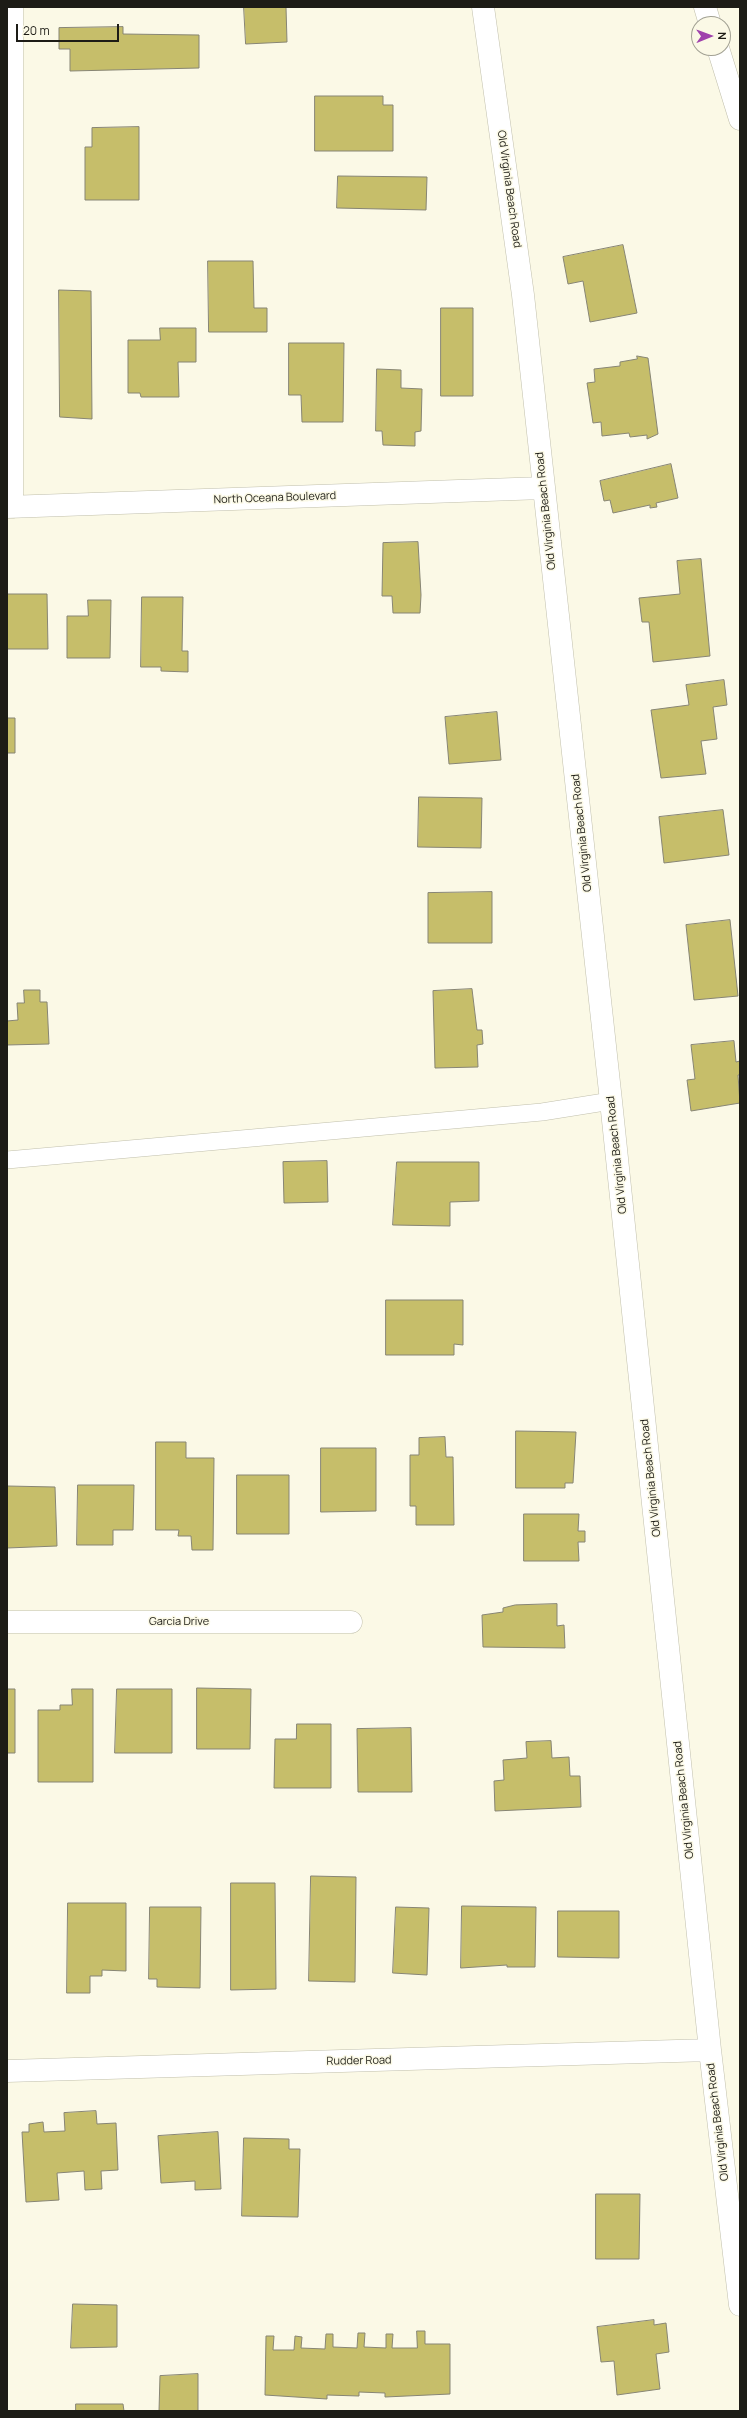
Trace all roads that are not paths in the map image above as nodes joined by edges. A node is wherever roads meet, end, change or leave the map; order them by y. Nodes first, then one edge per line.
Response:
1 (12, 7) edge
2 (483, 7) edge
3 (720, 56) edge
4 (740, 119) edge
5 (543, 488) junction
6 (9, 507) edge
7 (611, 1101) junction
8 (7, 1160) edge
9 (7, 1622) edge
10 (350, 1622) dead end
11 (710, 2050) junction
12 (7, 2071) edge
13 (740, 2305) edge

1 - 6 main road
2 - 5 main road, Old Virginia Beach Road
3 - 4 main road
5 - 6 main road, North Oceana Boulevard
5 - 7 main road, Old Virginia Beach Road
7 - 8 lane
7 - 11 main road, Old Virginia Beach Road
9 - 10 main road, Garcia Drive
11 - 12 main road, Rudder Road
11 - 13 main road, Old Virginia Beach Road

